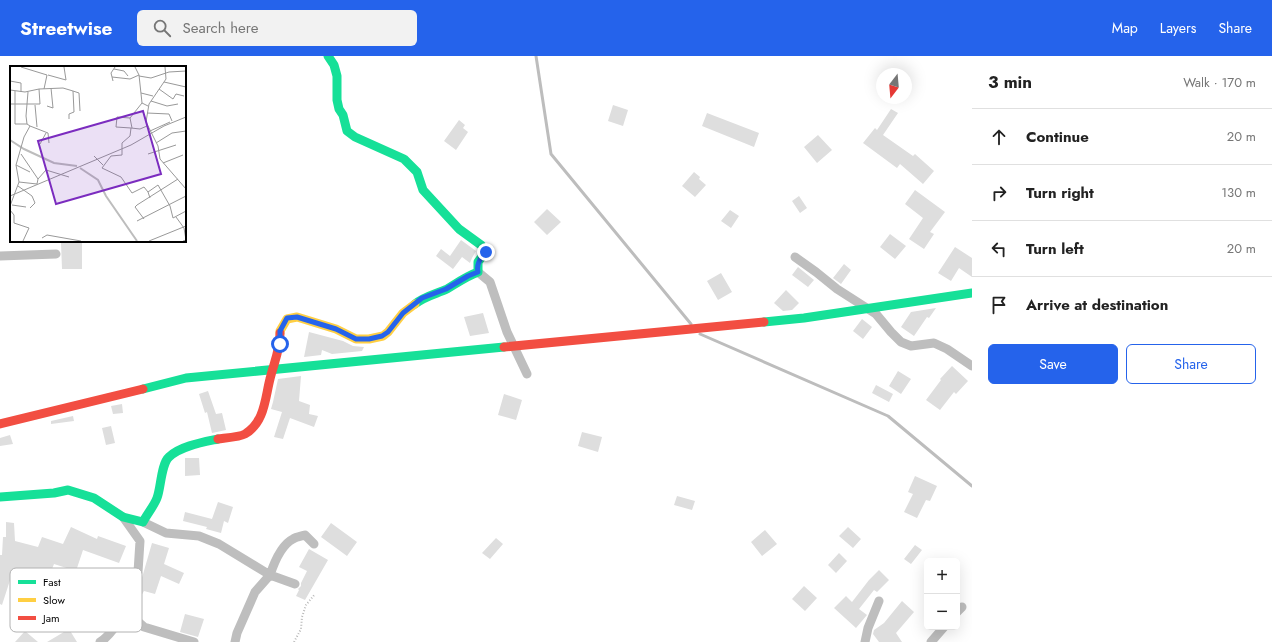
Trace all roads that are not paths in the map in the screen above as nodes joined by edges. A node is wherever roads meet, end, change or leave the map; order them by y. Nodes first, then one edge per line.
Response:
1 (328, 56) edge
2 (56, 254) dead end
3 (0, 256) edge
4 (795, 257) dead end
5 (478, 272) junction
6 (972, 293) edge
7 (972, 366) edge
8 (527, 374) dead end
9 (0, 424) edge
10 (0, 497) edge
11 (123, 517) junction
12 (143, 522) junction
13 (314, 544) dead end
14 (138, 568) edge
15 (270, 575) junction
16 (295, 584) dead end
17 (880, 601) dead end
18 (142, 626) edge
19 (941, 630) edge
20 (112, 632) edge
21 (100, 642) edge
22 (194, 642) edge
23 (235, 642) edge
24 (865, 642) edge
25 (931, 642) edge

1 - 5 main road
2 - 3 street
4 - 7 street
5 - 8 street
5 - 12 main road
6 - 9 main road
10 - 11 main road
11 - 12 main road
11 - 14 street
12 - 15 street
13 - 15 street
15 - 16 street
15 - 23 street
17 - 24 street
18 - 22 street
19 - 25 street
20 - 21 street

